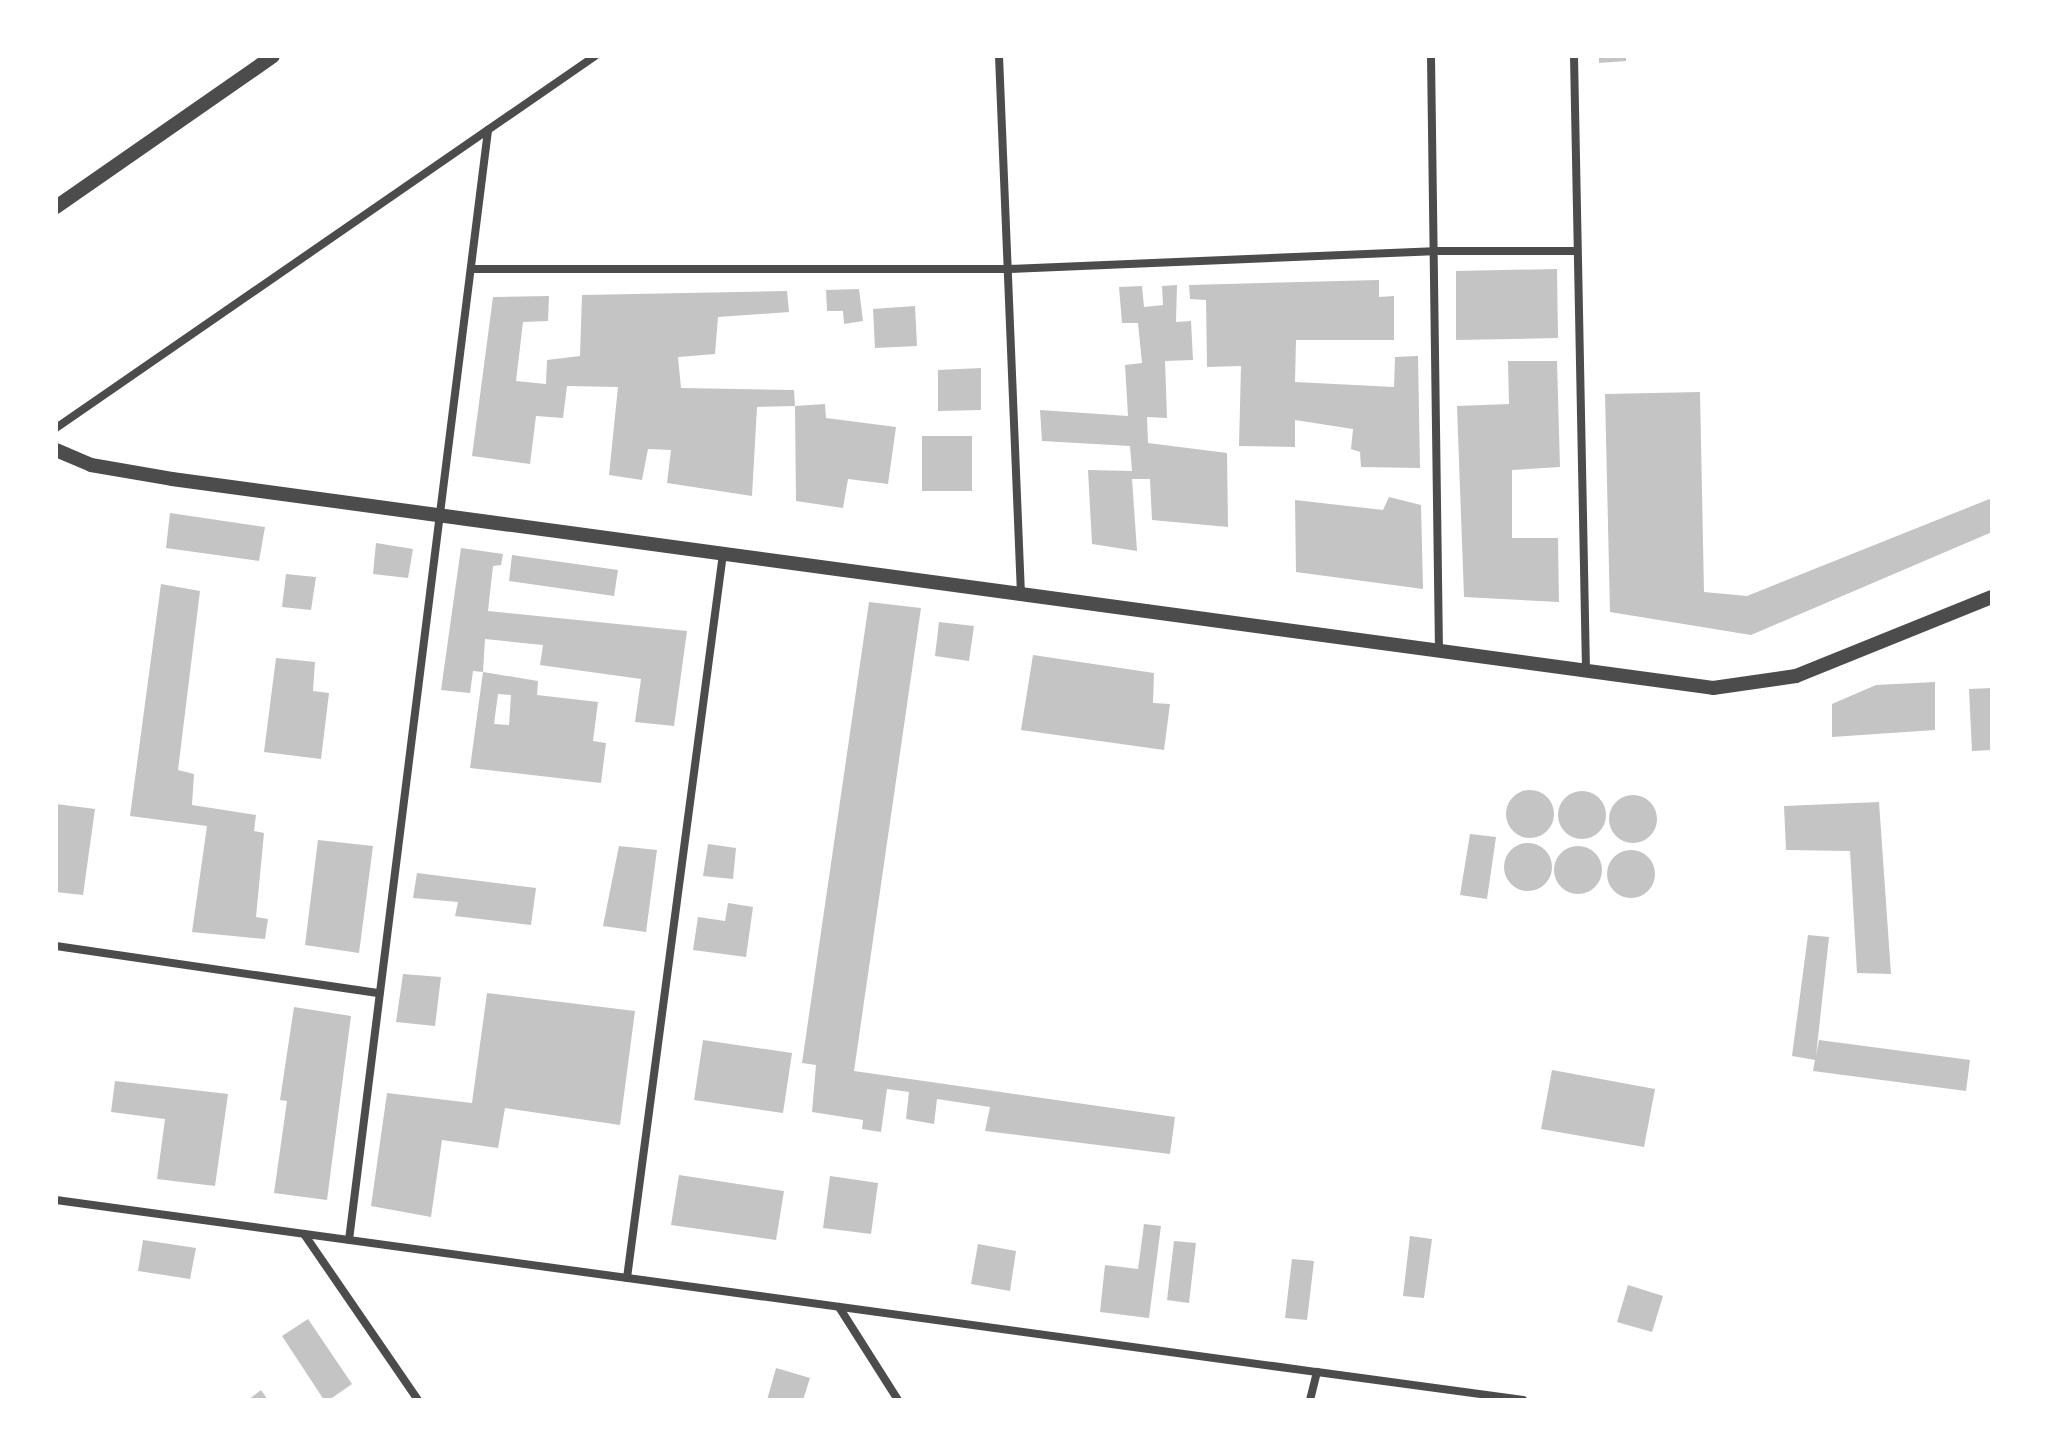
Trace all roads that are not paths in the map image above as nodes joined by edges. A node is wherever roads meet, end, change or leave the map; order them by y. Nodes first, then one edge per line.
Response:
1 (273, 56) edge
2 (595, 56) edge
3 (999, 56) edge
4 (1431, 56) edge
5 (1574, 56) edge
6 (488, 130) junction
7 (56, 207) edge
8 (1433, 251) junction
9 (1577, 251) junction
10 (471, 269) junction
11 (1009, 269) junction
12 (56, 428) edge
13 (56, 450) edge
14 (440, 516) junction
15 (723, 554) junction
16 (1021, 594) junction
17 (1992, 597) edge
18 (1439, 651) junction
19 (1586, 671) junction
20 (56, 946) edge
21 (380, 993) junction
22 (56, 1200) edge
23 (304, 1234) junction
24 (349, 1240) junction
25 (627, 1278) junction
26 (839, 1307) junction
27 (1317, 1372) junction
28 (418, 1400) edge
29 (898, 1400) edge
30 (1310, 1400) edge
31 (1523, 1400) edge

1 - 7 street
2 - 6 street
3 - 11 street
4 - 8 street
5 - 9 street
6 - 10 street
6 - 12 street
8 - 9 street
8 - 11 street
8 - 18 street
9 - 19 street
10 - 11 street
10 - 14 street
11 - 16 street
13 - 14 street
14 - 15 street
14 - 21 street
15 - 16 street
15 - 25 street
16 - 18 street
17 - 19 street
18 - 19 street
20 - 21 street
21 - 24 street
22 - 23 street
23 - 24 street
23 - 28 street
24 - 25 street
25 - 26 street
26 - 27 street
26 - 29 street
27 - 30 street
27 - 31 street

